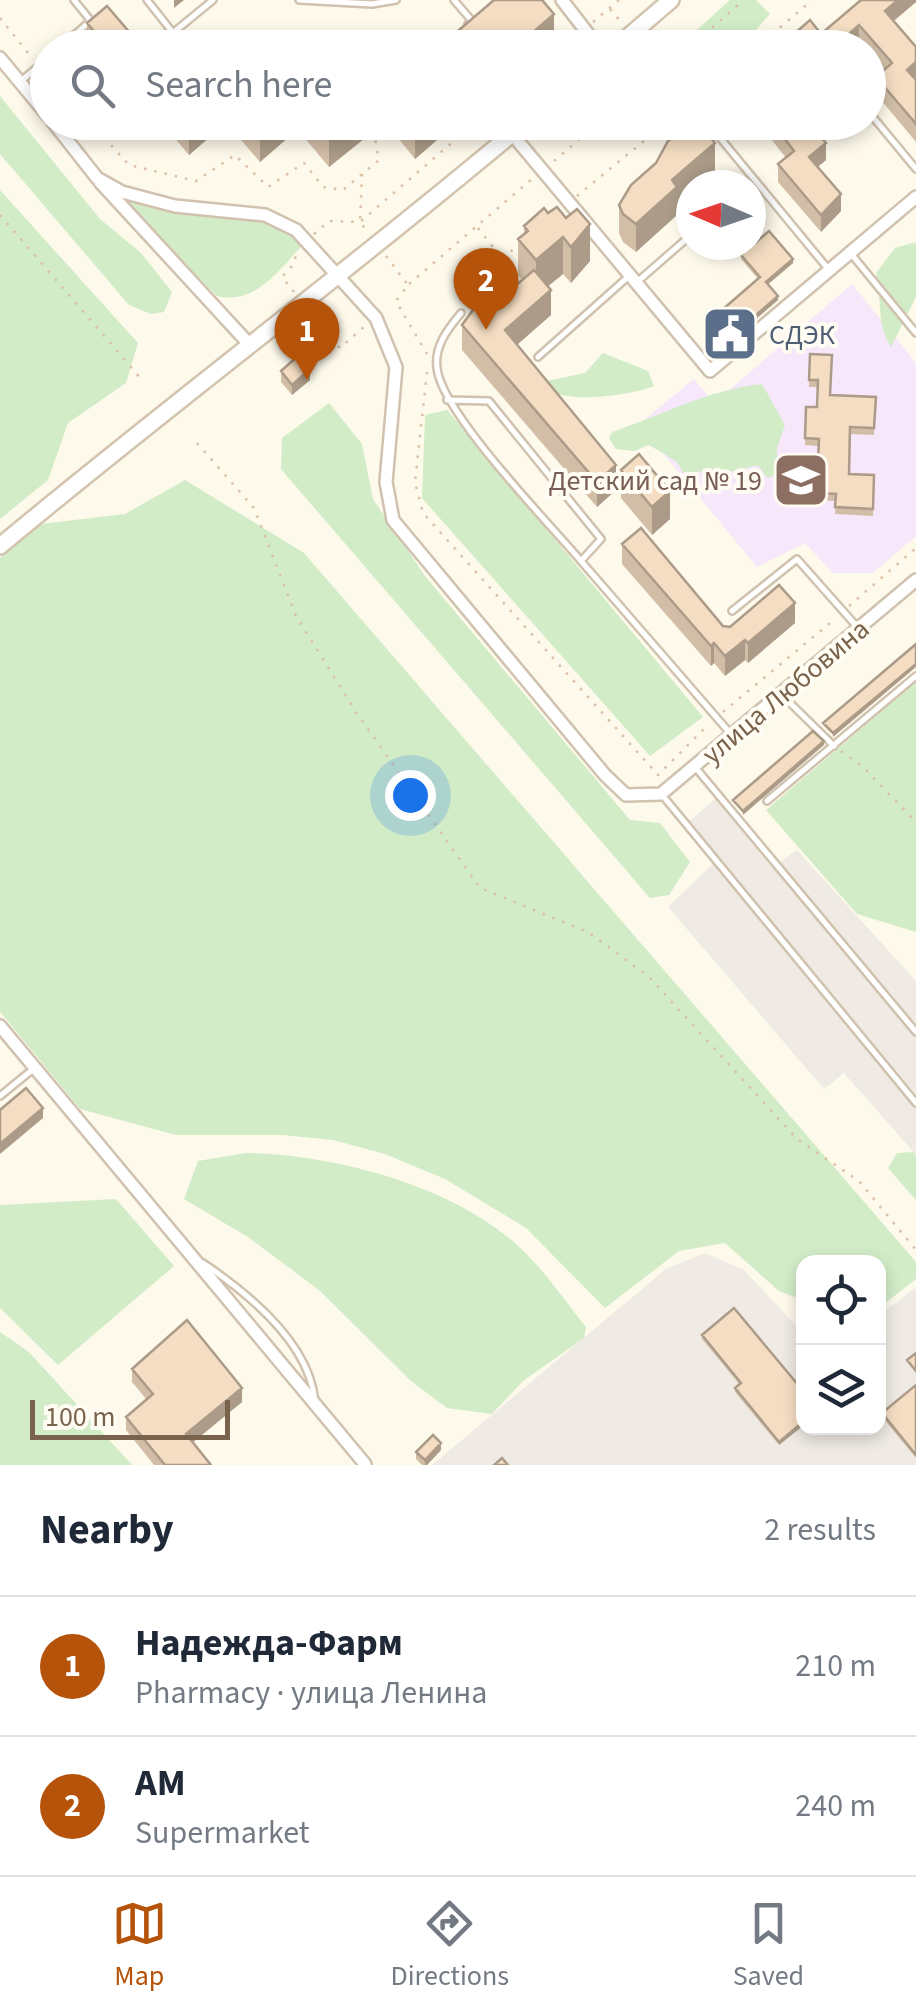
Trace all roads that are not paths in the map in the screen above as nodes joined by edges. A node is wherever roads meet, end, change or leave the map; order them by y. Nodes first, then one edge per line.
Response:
1 (74, 0) edge
2 (147, 0) edge
3 (214, 0) edge
4 (299, 0) edge
5 (396, 0) edge
6 (454, 0) edge
7 (562, 0) edge
8 (671, 0) edge
9 (102, 10) edge
10 (90, 20) junction
11 (79, 30) edge
12 (172, 30) edge
13 (176, 30) edge
14 (460, 30) edge
15 (585, 30) edge
16 (636, 30) edge
17 (0, 58) edge
18 (30, 74) edge
19 (20, 82) junction
20 (30, 94) edge
21 (886, 133) edge
22 (67, 140) edge
23 (505, 140) edge
24 (517, 140) edge
25 (722, 140) edge
26 (916, 169) edge
27 (97, 178) junction
28 (916, 197) edge
29 (676, 246) edge
30 (850, 252) junction
31 (829, 270) junction
32 (338, 275) junction
33 (633, 279) junction
34 (461, 313) road end
35 (916, 333) edge
36 (252, 342) junction
37 (538, 357) dead end
38 (447, 400) junction
39 (0, 546) edge
40 (581, 561) junction
41 (916, 580) edge
42 (732, 612) dead end
43 (858, 629) junction
44 (916, 676) edge
45 (781, 694) junction
46 (732, 735) junction
47 (834, 746) junction
48 (695, 767) junction
49 (656, 796) junction
50 (767, 801) dead end
51 (0, 1026) edge
52 (916, 1032) edge
53 (34, 1068) junction
54 (0, 1096) edge
55 (916, 1103) edge
56 (187, 1251) junction
57 (316, 1405) junction
58 (365, 1464) edge

1 - 10 lane
2 - 12 lane
3 - 13 lane
4 - 5 lane
6 - 14 lane
7 - 15 street
8 - 16 main road
9 - 10 lane
10 - 11 lane
17 - 19 street
18 - 19 lane
19 - 20 street
21 - 26 lane
22 - 27 street
23 - 32 main road
24 - 33 street
25 - 31 lane
27 - 32 street
27 - 36 street
28 - 30 street
29 - 33 lane
30 - 31 street
30 - 35 lane
31 - 33 street
32 - 36 main road
32 - 49 street
33 - 37 lane
34 - 38 lane
36 - 39 main road
38 - 40 lane
38 - 40 lane
40 - 46 lane
41 - 43 street, улица Любовина
42 - 43 lane
43 - 45 street, улица Любовина
44 - 47 lane
45 - 46 street, улица Любовина
45 - 47 lane
46 - 48 street, улица Любовина
47 - 50 lane
48 - 49 street, улица Любовина
48 - 52 lane
49 - 55 lane
51 - 53 street
53 - 54 lane
53 - 56 street
56 - 57 street
56 - 57 lane
57 - 58 street

